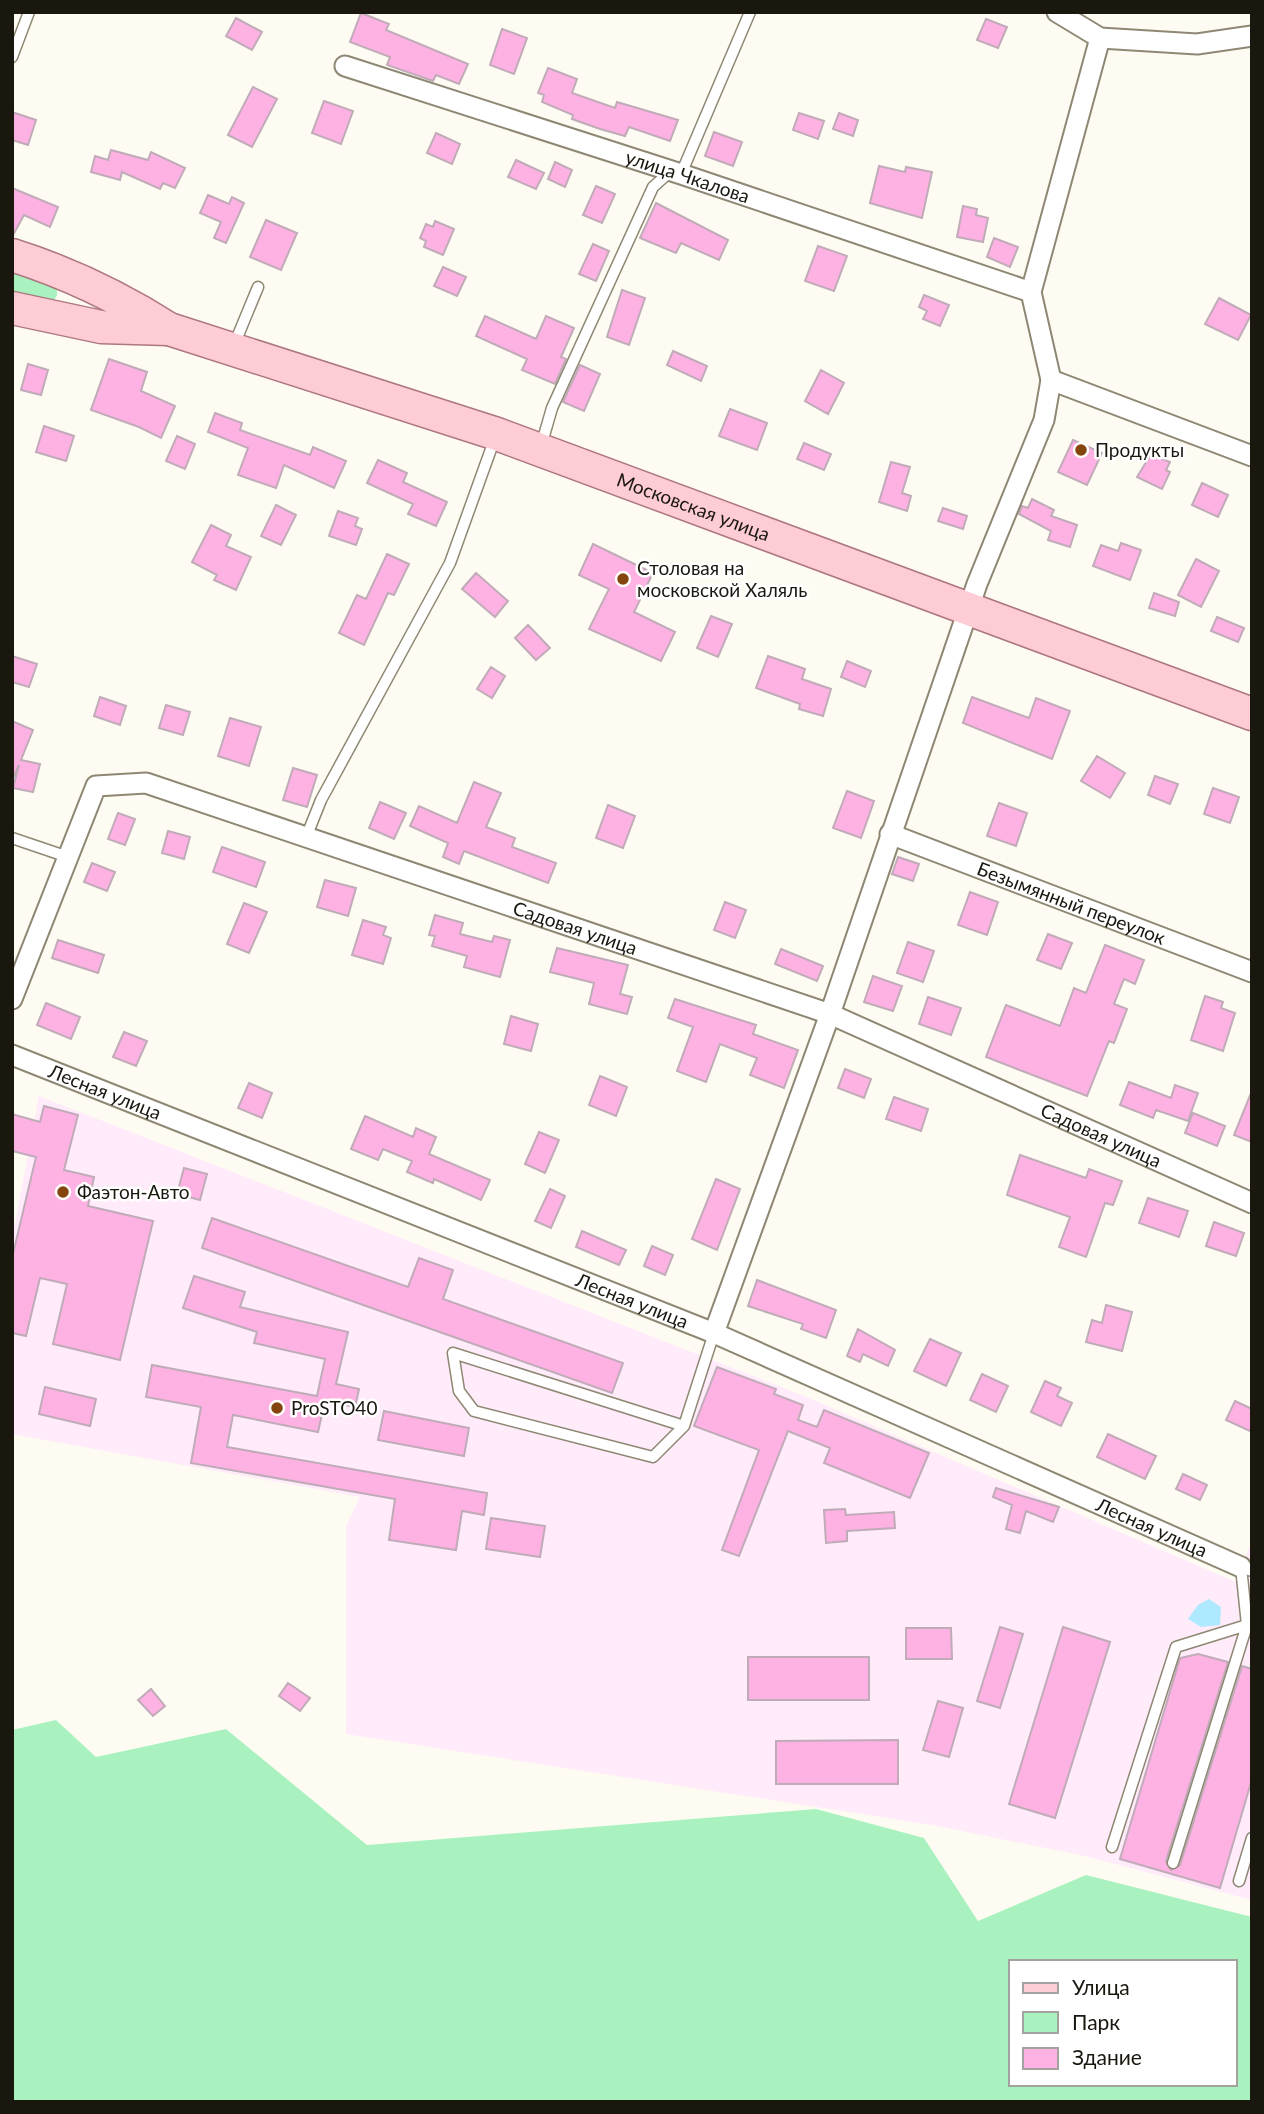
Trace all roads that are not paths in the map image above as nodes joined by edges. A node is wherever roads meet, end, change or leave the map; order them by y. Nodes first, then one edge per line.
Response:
1 (29, 12) edge
2 (750, 12) edge
3 (1057, 12) edge
4 (1252, 36) edge
5 (1100, 38) junction
6 (12, 57) edge
7 (345, 66) dead end
8 (676, 172) junction
9 (12, 255) edge
10 (55, 269) junction
11 (258, 287) dead end
12 (1031, 292) junction
13 (12, 308) edge
14 (49, 317) junction
15 (169, 329) junction
16 (232, 349) junction
17 (1051, 380) junction
18 (497, 434) junction
19 (540, 450) junction
20 (1252, 456) edge
21 (968, 609) junction
22 (1252, 713) edge
23 (890, 834) junction
24 (307, 835) junction
25 (12, 838) edge
26 (68, 857) junction
27 (1252, 972) edge
28 (12, 999) edge
29 (831, 1014) junction
30 (12, 1055) edge
31 (1252, 1203) edge
32 (714, 1332) junction
33 (684, 1426) junction
34 (1246, 1569) edge
35 (1250, 1626) edge
36 (1252, 1838) edge
37 (1112, 1847) dead end
38 (1173, 1863) dead end
39 (1239, 1881) dead end

1 - 6 lane
2 - 8 lane
3 - 5 street
4 - 5 street
5 - 12 street
7 - 8 street, улица Чкалова
8 - 12 street, улица Чкалова
8 - 19 lane
9 - 10 main road, Московская улица
10 - 14 main road
10 - 15 main road, Московская улица
11 - 16 lane
12 - 17 street
13 - 14 main road, Московская улица
14 - 15 main road, Московская улица
15 - 16 main road, Московская улица
16 - 18 main road, Московская улица
17 - 20 street
17 - 21 street
18 - 19 main road, Московская улица
18 - 24 lane
19 - 21 main road, Московская улица
21 - 22 main road, Московская улица
21 - 23 street
23 - 27 street, Безымянный переулок
23 - 29 street
24 - 26 street, Садовая улица
24 - 29 street, Садовая улица
25 - 26 lane
26 - 28 street, Садовая улица
29 - 31 street, Садовая улица
29 - 32 street
30 - 32 street, Лесная улица
32 - 33 lane
32 - 34 street, Лесная улица
33 - 33 lane
34 - 35 lane
35 - 37 lane
35 - 38 lane
36 - 39 lane

